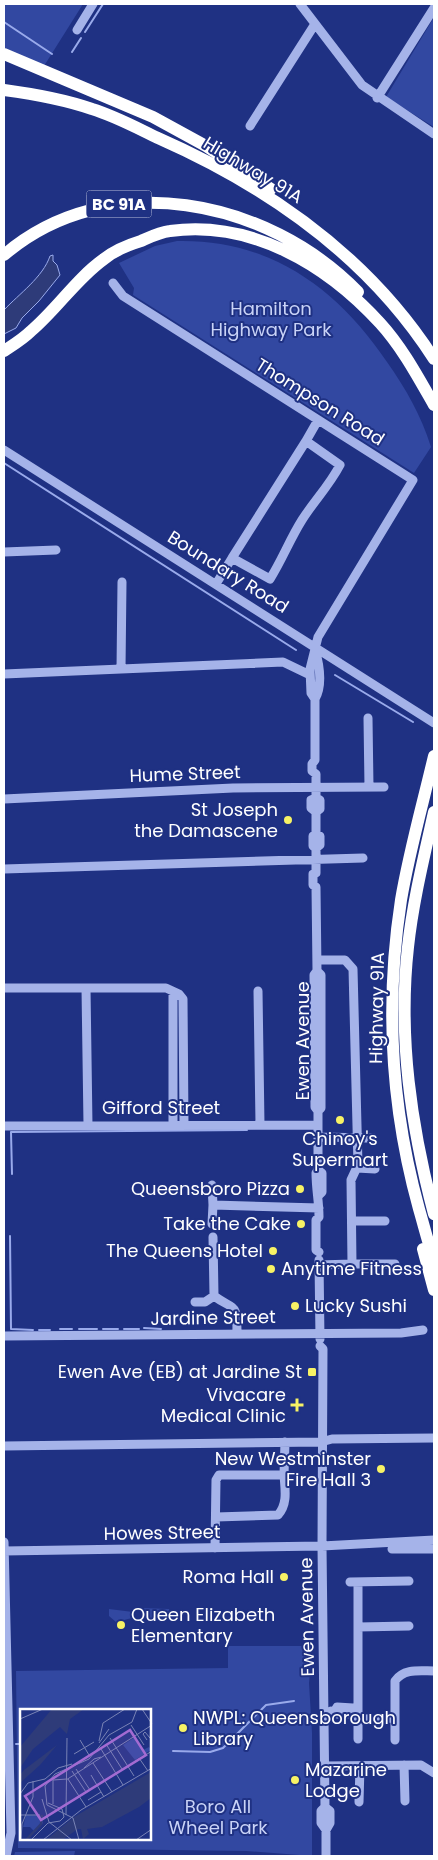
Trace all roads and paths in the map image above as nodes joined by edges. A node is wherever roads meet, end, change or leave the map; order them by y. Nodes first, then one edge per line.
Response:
1 (93, 4) edge
2 (300, 4) edge
3 (434, 8) edge
4 (315, 24) junction
5 (77, 30) dead end
6 (4, 54) edge
7 (4, 90) edge
8 (378, 98) junction
9 (250, 126) dead end
10 (434, 134) edge
11 (327, 239) junction
12 (4, 255) edge
13 (113, 283) dead end
14 (4, 351) edge
15 (434, 360) edge
16 (434, 392) edge
17 (434, 405) edge
18 (318, 420) junction
19 (306, 441) junction
20 (4, 450) edge
21 (56, 550) dead end
22 (4, 552) edge
23 (232, 558) junction
24 (122, 582) dead end
25 (216, 584) junction
26 (316, 642) junction
27 (339, 662) junction
28 (318, 667) junction
29 (122, 669) junction
30 (4, 674) edge
31 (310, 675) junction
32 (315, 698) junction
33 (368, 718) dead end
34 (434, 723) edge
35 (434, 756) edge
36 (316, 787) junction
37 (369, 787) junction
38 (384, 787) dead end
39 (4, 799) edge
40 (434, 812) edge
41 (363, 858) dead end
42 (316, 859) junction
43 (4, 869) edge
44 (317, 960) junction
45 (4, 988) edge
46 (86, 988) junction
47 (258, 991) dead end
48 (173, 992) junction
49 (88, 1124) junction
50 (173, 1124) junction
51 (184, 1124) junction
52 (260, 1124) junction
53 (318, 1125) junction
54 (4, 1126) edge
55 (318, 1137) junction
56 (357, 1138) junction
57 (373, 1138) dead end
58 (357, 1168) junction
59 (375, 1169) dead end
60 (412, 1183) junction
61 (212, 1185) dead end
62 (213, 1205) junction
63 (319, 1212) junction
64 (434, 1214) edge
65 (352, 1221) junction
66 (385, 1221) dead end
67 (212, 1224) dead end
68 (214, 1237) dead end
69 (434, 1260) edge
70 (352, 1264) junction
71 (395, 1264) dead end
72 (319, 1265) junction
73 (434, 1290) edge
74 (214, 1296) junction
75 (195, 1302) dead end
76 (423, 1330) dead end
77 (237, 1333) junction
78 (320, 1334) junction
79 (4, 1336) edge
80 (434, 1438) edge
81 (285, 1442) junction
82 (321, 1442) junction
83 (4, 1446) edge
84 (284, 1475) junction
85 (216, 1517) junction
86 (434, 1540) edge
87 (322, 1546) junction
88 (4, 1548) edge
89 (216, 1548) junction
90 (434, 1549) edge
91 (409, 1581) dead end
92 (409, 1626) dead end
93 (358, 1627) junction
94 (5, 1647) edge
95 (434, 1671) edge
96 (325, 1711) junction
97 (357, 1711) junction
98 (395, 1718) junction
99 (358, 1739) dead end
100 (395, 1740) dead end
101 (6, 1752) edge
102 (404, 1765) junction
103 (325, 1766) junction
104 (360, 1766) junction
105 (434, 1774) edge
106 (404, 1801) dead end
107 (359, 1802) dead end
108 (6, 1856) edge
109 (326, 1856) edge

1 - 5 street
2 - 4 street
3 - 8 street
4 - 8 street
4 - 9 street
6 - 11 highway
7 - 11 highway, Highway 91A
8 - 10 street
11 - 15 highway, Highway 91A
12 - 16 highway, BC 91A
13 - 18 street, Thompson Road
14 - 17 highway
18 - 19 street
18 - 26 street, Thompson Road
19 - 23 street
19 - 23 street
20 - 25 street, Boundary Road
21 - 22 street
23 - 25 street
24 - 29 street
25 - 26 street, Boundary Road
26 - 27 street, Boundary Road
26 - 28 street, Ewen Avenue
26 - 31 street, Ewen Avenue
27 - 28 street
27 - 34 street, Boundary Road
28 - 32 street, Ewen Avenue
29 - 30 street
29 - 31 street
31 - 32 street, Ewen Avenue
32 - 36 street, Ewen Avenue
33 - 37 street
35 - 60 highway, Highway 91A
36 - 37 street, Hume Street
36 - 39 street, Hume Street
36 - 42 street, Ewen Avenue
37 - 38 street, Hume Street
40 - 64 highway, Highway 91A
41 - 42 street
42 - 43 street
42 - 44 street, Ewen Avenue
44 - 53 street, Ewen Avenue
44 - 56 street
45 - 46 street
46 - 48 street
46 - 49 street
47 - 52 street
48 - 50 street
48 - 51 street
49 - 50 street, Gifford Street
49 - 54 street, Gifford Street
50 - 51 street, Gifford Street
51 - 52 street, Gifford Street
52 - 53 street, Gifford Street
53 - 55 street, Ewen Avenue
55 - 56 street
55 - 63 street, Ewen Avenue
56 - 57 street
56 - 58 street
58 - 59 street
58 - 65 street
60 - 69 highway, Highway 91A
60 - 73 highway
61 - 62 street
62 - 63 street
62 - 67 street
63 - 72 street, Ewen Avenue
65 - 66 street
65 - 70 street
68 - 74 street
70 - 71 street
70 - 72 street
72 - 78 street, Ewen Avenue
74 - 75 street
74 - 77 street
76 - 78 street, Jardine Street
77 - 78 street, Jardine Street
77 - 79 street, Jardine Street
78 - 82 street, Ewen Avenue
80 - 82 street
81 - 82 street
81 - 83 street
81 - 84 street
82 - 87 street, Ewen Avenue
84 - 85 street
84 - 85 street
85 - 89 street
86 - 87 street, Howes Street
87 - 89 street, Howes Street
87 - 90 street, Howes Street
87 - 96 street, Ewen Avenue
88 - 89 street, Howes Street
88 - 94 street
91 - 93 street
92 - 93 street
93 - 97 street
94 - 101 street
95 - 98 street
96 - 97 street
96 - 103 street, Ewen Avenue
97 - 98 street
97 - 99 street
98 - 100 street
101 - 108 street
102 - 104 street
102 - 105 street
102 - 106 street
103 - 104 street
103 - 109 street, Ewen Avenue
104 - 107 street

